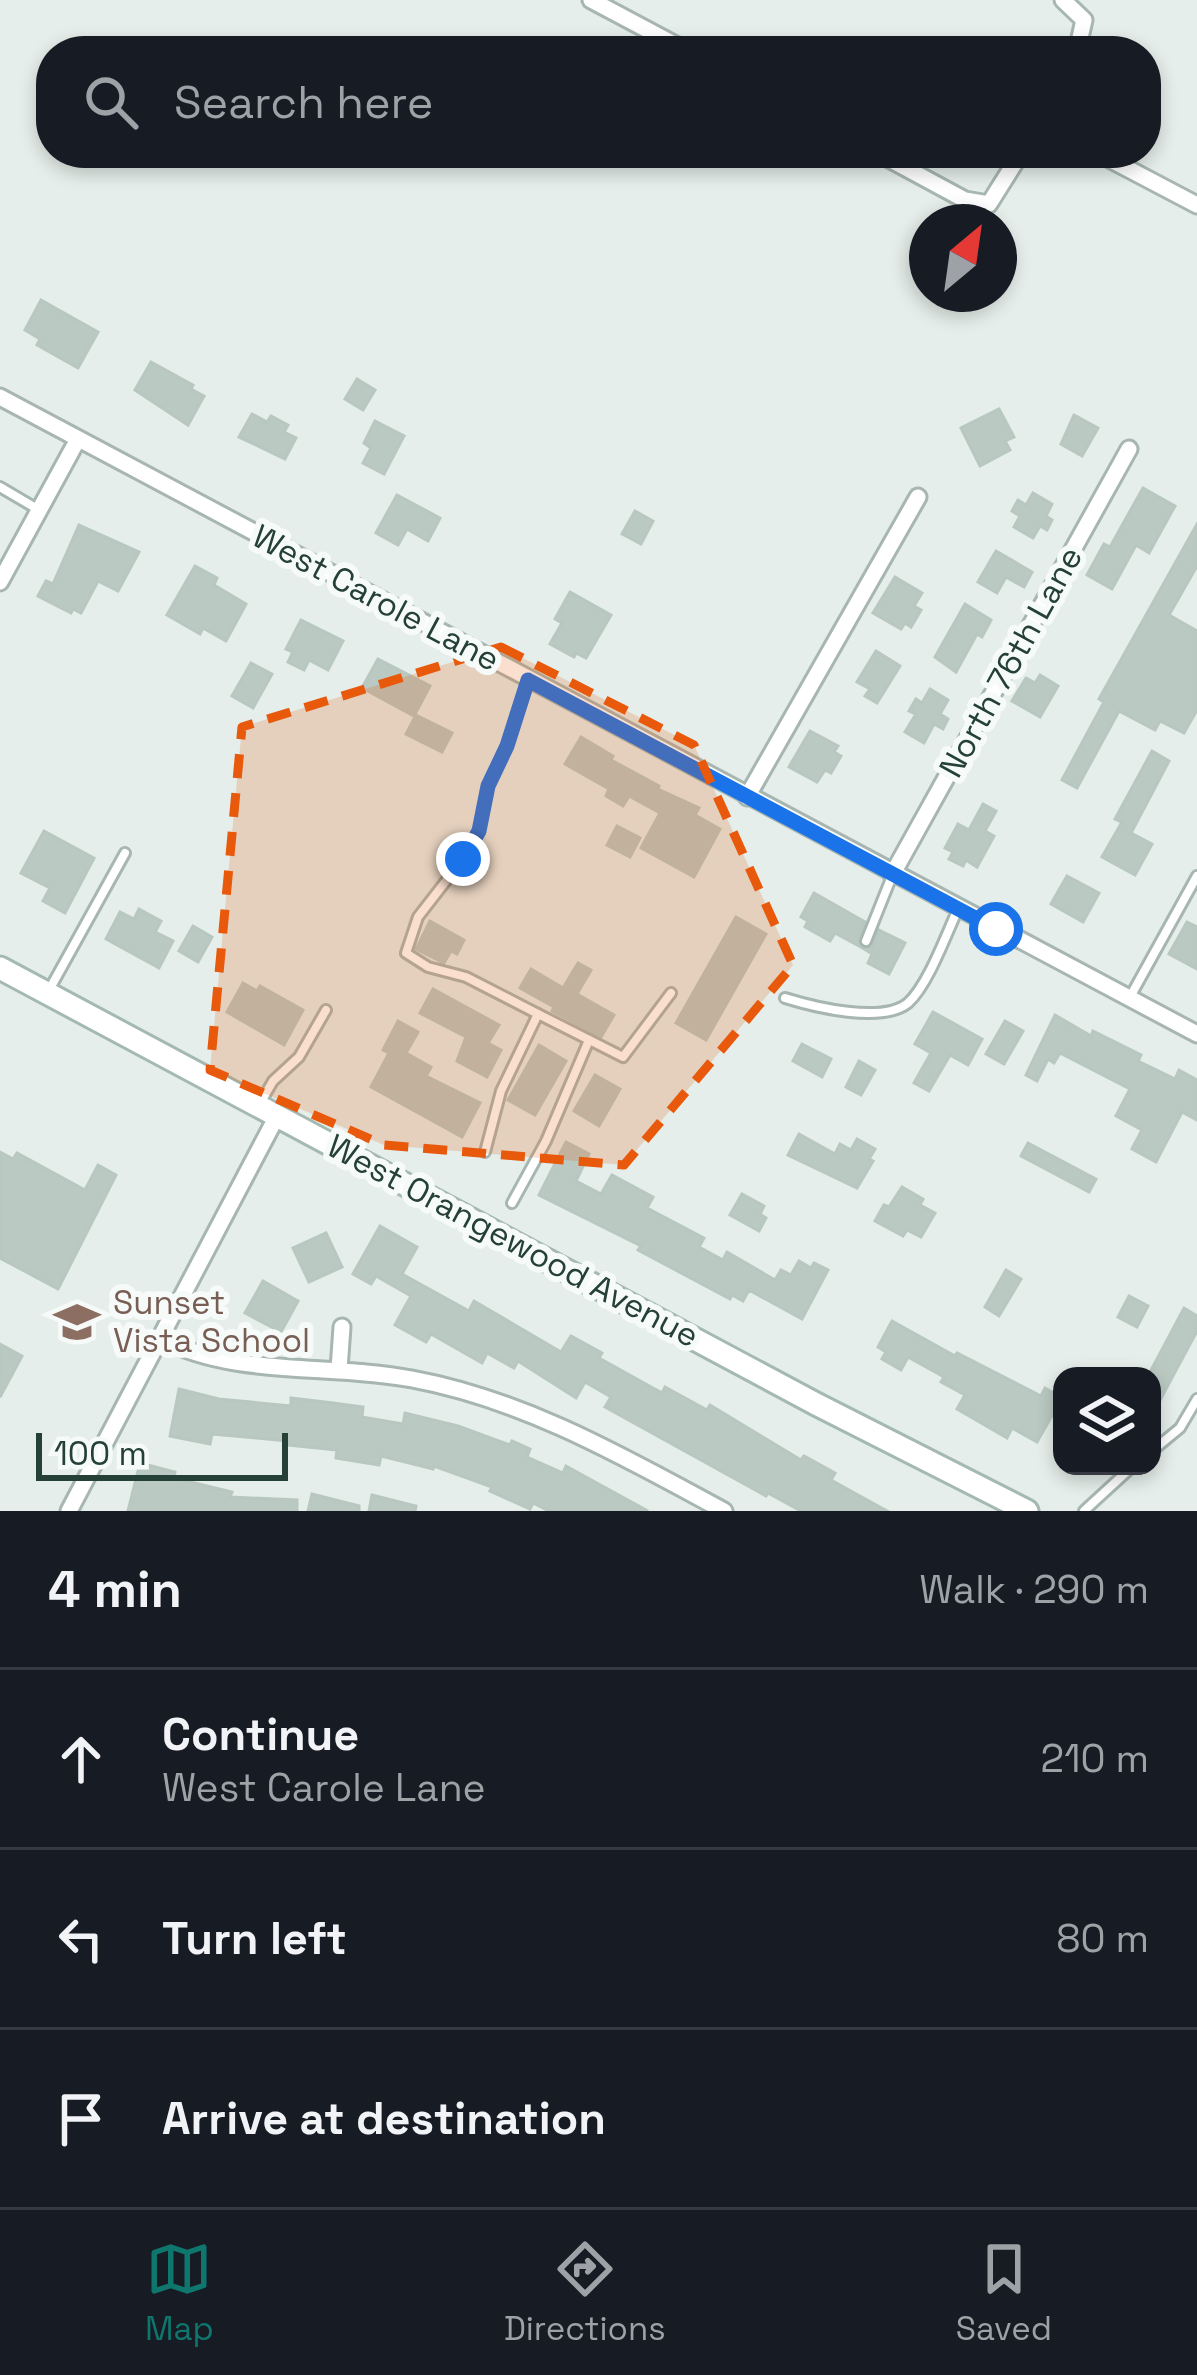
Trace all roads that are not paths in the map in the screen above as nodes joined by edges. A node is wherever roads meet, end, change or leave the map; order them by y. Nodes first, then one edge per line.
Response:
1 (591, 0) edge
2 (1063, 0) edge
3 (659, 36) edge
4 (1080, 36) edge
5 (906, 168) edge
6 (1012, 168) edge
7 (1126, 168) edge
8 (1197, 206) edge
9 (0, 397) edge
10 (78, 439) junction
11 (1129, 449) dead end
12 (0, 487) edge
13 (918, 497) dead end
14 (39, 510) junction
15 (0, 582) edge
16 (528, 680) junction
17 (747, 797) junction
18 (125, 853) dead end
19 (892, 875) junction
20 (1197, 876) edge
21 (958, 909) junction
22 (866, 941) dead end
23 (0, 968) edge
24 (47, 993) junction
25 (671, 993) dead end
26 (785, 998) dead end
27 (1129, 999) junction
28 (326, 1010) dead end
29 (538, 1014) junction
30 (1197, 1034) edge
31 (590, 1040) junction
32 (268, 1111) junction
33 (485, 1152) dead end
34 (512, 1203) dead end
35 (343, 1328) dead end
36 (160, 1338) junction
37 (339, 1370) junction
38 (1197, 1399) edge
39 (1161, 1444) edge
40 (1123, 1475) edge
41 (69, 1511) edge
42 (724, 1511) edge
43 (1027, 1511) edge
44 (1084, 1511) edge

1 - 3 street
2 - 4 street
5 - 6 street
7 - 8 street
9 - 10 street, West Carole Lane
10 - 14 street
10 - 16 street, West Carole Lane
11 - 19 street, North 76th Lane
12 - 14 lane
13 - 17 street
14 - 15 street
16 - 17 street, West Carole Lane
16 - 29 lane
17 - 19 street, West Carole Lane
18 - 24 lane
19 - 21 street, West Carole Lane
19 - 22 lane
20 - 27 lane
21 - 26 lane
21 - 27 street, West Carole Lane
23 - 24 street, West Orangewood Avenue
24 - 32 street, West Orangewood Avenue
25 - 31 lane
27 - 30 street, West Carole Lane
28 - 32 lane
29 - 31 lane
29 - 33 lane
31 - 34 lane
32 - 36 street
32 - 43 street, West Orangewood Avenue
35 - 37 street
36 - 37 street
36 - 41 street
37 - 42 street
38 - 39 lane
40 - 44 lane

